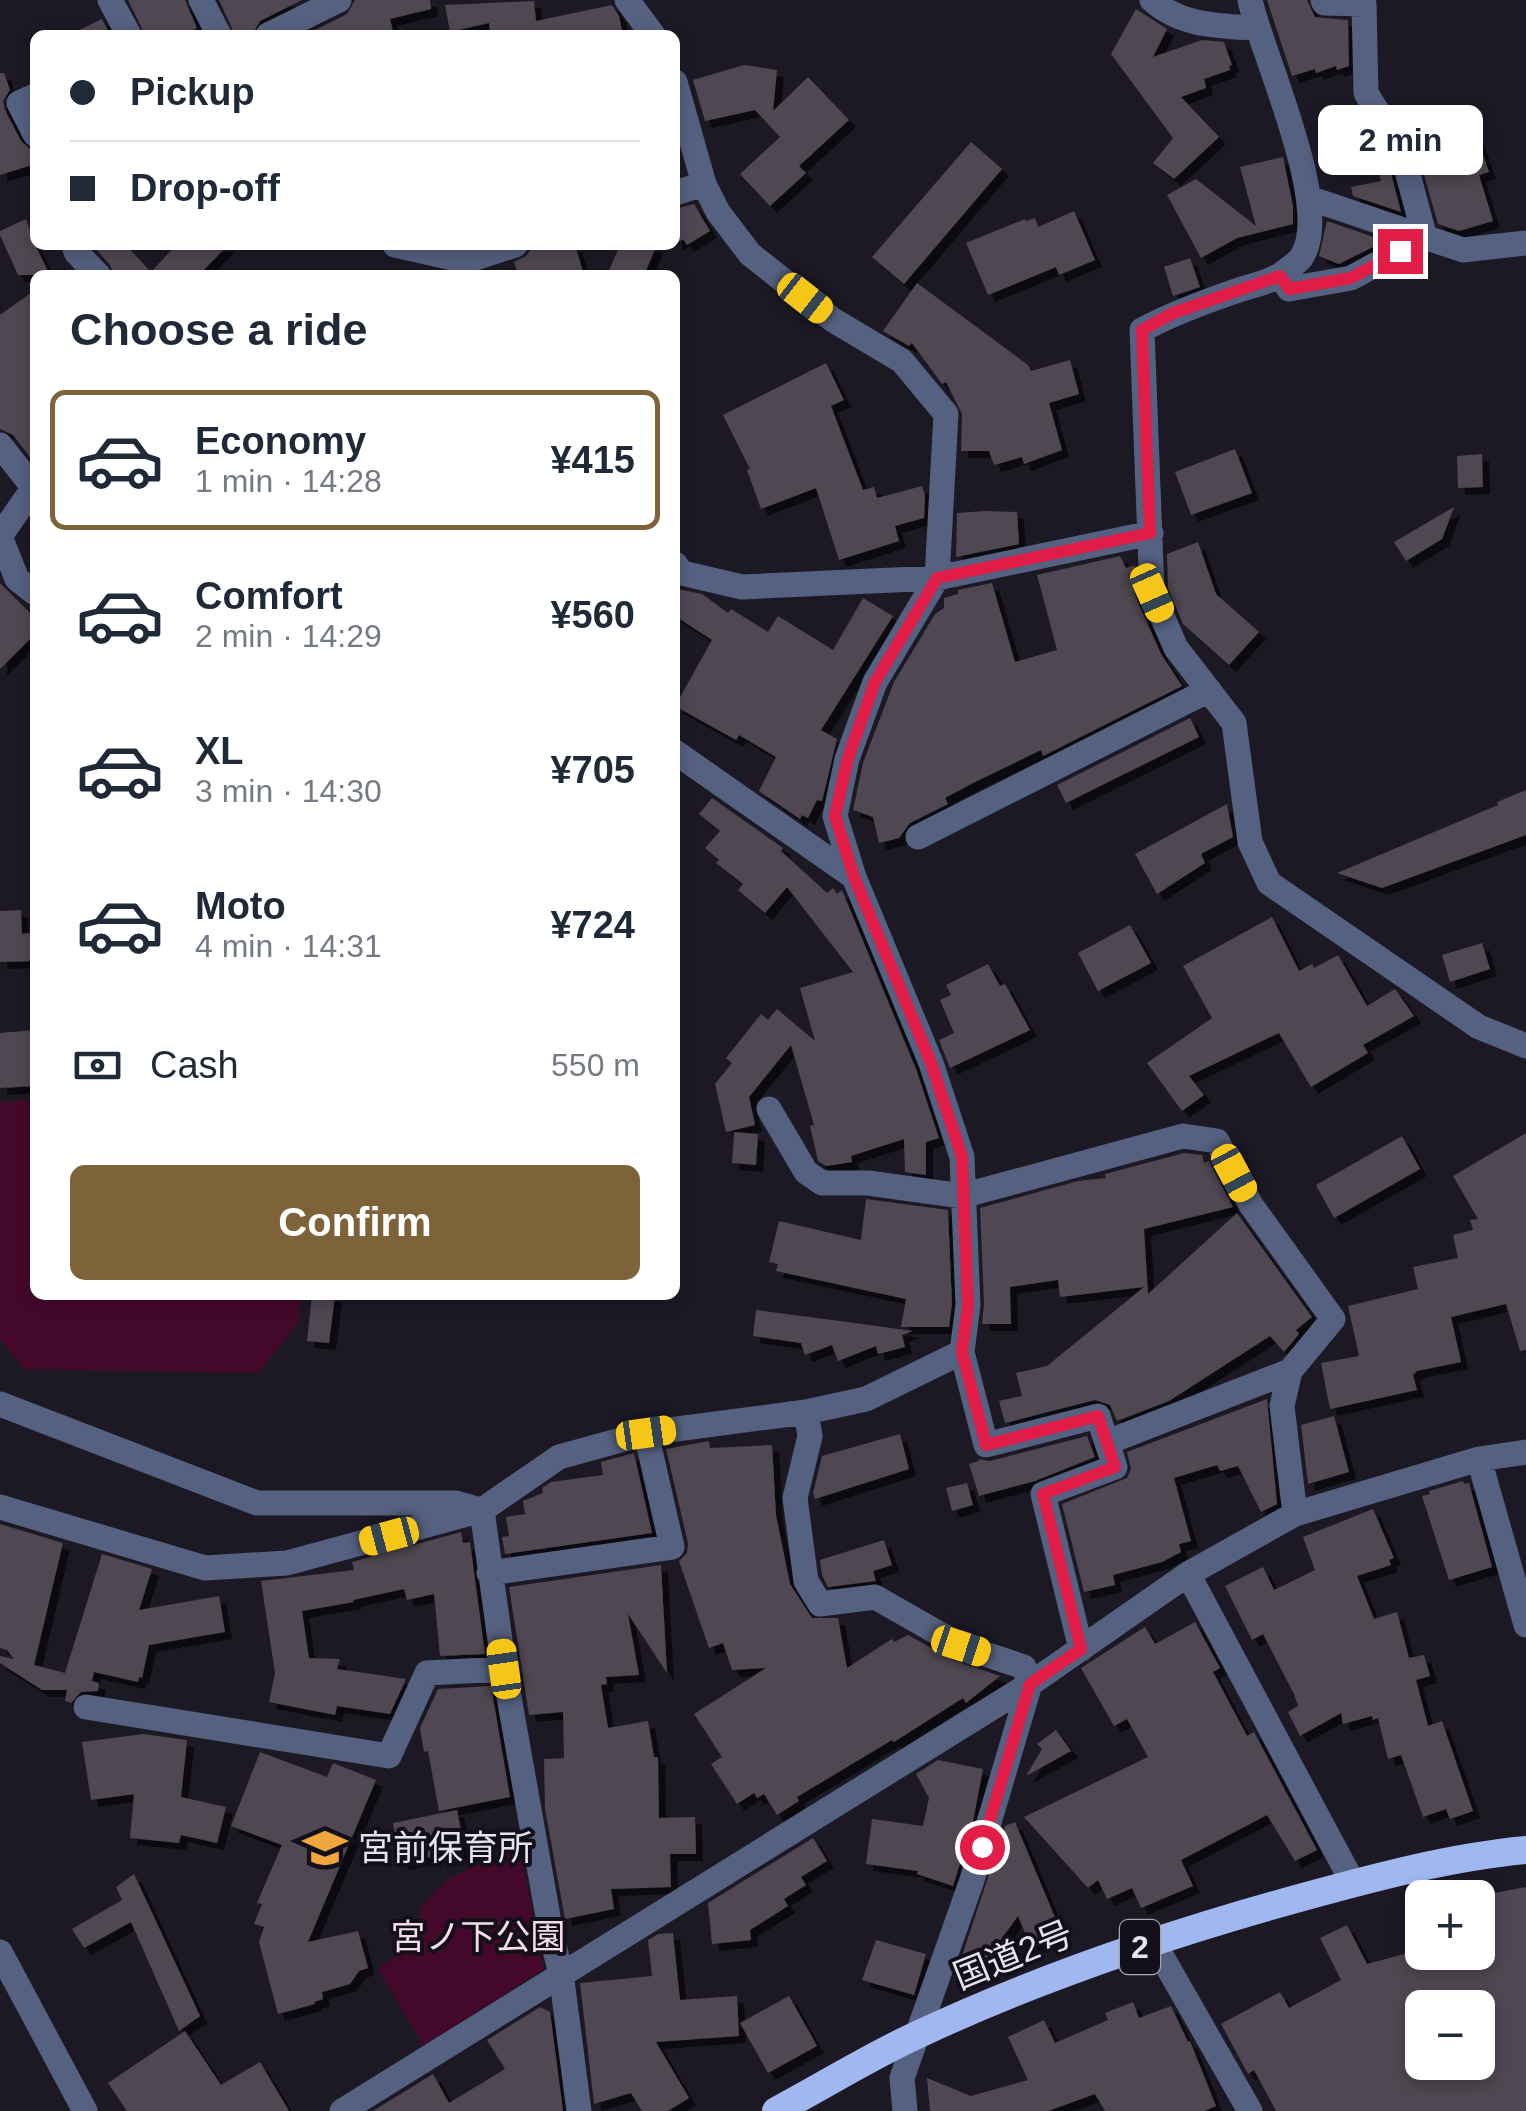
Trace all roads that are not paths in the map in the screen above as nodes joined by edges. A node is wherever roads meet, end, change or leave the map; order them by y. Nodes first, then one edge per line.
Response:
1 (110, 0) edge
2 (201, 0) edge
3 (339, 0) edge
4 (628, 0) edge
5 (1152, 0) edge
6 (1250, 0) edge
7 (1324, 0) edge
8 (1256, 28) junction
9 (125, 30) edge
10 (217, 30) edge
11 (278, 30) edge
12 (649, 30) edge
13 (30, 98) edge
14 (680, 100) edge
15 (30, 124) edge
16 (704, 184) junction
17 (680, 191) edge
18 (1309, 198) junction
19 (1426, 238) junction
20 (1526, 243) edge
21 (75, 250) edge
22 (410, 250) edge
23 (504, 250) edge
24 (464, 268) edge
25 (93, 270) edge
26 (1280, 276) junction
27 (0, 445) edge
28 (30, 481) edge
29 (30, 492) edge
30 (1150, 533) junction
31 (680, 574) edge
32 (937, 578) junction
33 (30, 589) edge
34 (1209, 690) junction
35 (680, 755) edge
36 (918, 836) dead end
37 (854, 877) junction
38 (1526, 1046) edge
39 (769, 1109) dead end
40 (962, 1196) junction
41 (962, 1352) junction
42 (1290, 1372) junction
43 (0, 1404) edge
44 (806, 1412) junction
45 (646, 1433) junction
46 (1108, 1442) junction
47 (1526, 1452) edge
48 (1479, 1459) junction
49 (0, 1507) edge
50 (482, 1510) junction
51 (1295, 1514) junction
52 (419, 1515) junction
53 (490, 1573) junction
54 (1188, 1574) junction
55 (1526, 1625) edge
56 (1081, 1649) junction
57 (504, 1669) junction
58 (1030, 1684) junction
59 (86, 1708) dead end
60 (1526, 1850) edge
61 (1353, 1883) junction
62 (1154, 1942) junction
63 (0, 1952) edge
64 (561, 1973) junction
65 (915, 2035) junction
66 (85, 2111) edge
67 (342, 2111) edge
68 (579, 2111) edge
69 (776, 2111) edge
70 (904, 2111) edge
71 (1250, 2111) edge

1 - 9 street
2 - 10 street
3 - 11 street
4 - 12 street
5 - 8 street
6 - 8 street
7 - 19 street
8 - 18 street
13 - 15 street
14 - 16 street
16 - 17 street
16 - 32 street
18 - 19 street
18 - 26 street
19 - 20 street
19 - 26 street
21 - 25 street
22 - 24 street
23 - 24 street
26 - 30 street
27 - 28 street
29 - 33 street
30 - 32 street
30 - 34 street
31 - 32 street
32 - 37 street
34 - 36 street
34 - 38 street
35 - 37 street
37 - 40 street
39 - 40 street
40 - 41 street
40 - 42 street
41 - 44 street
41 - 46 street
42 - 46 street
42 - 51 street
43 - 52 street
44 - 45 street
44 - 58 street
45 - 50 street
45 - 53 street
46 - 56 street
47 - 48 street
48 - 51 street
48 - 55 street
49 - 52 street
50 - 52 street
50 - 53 street
51 - 54 street
53 - 57 street
54 - 56 street
54 - 61 street
56 - 58 street
57 - 59 street
57 - 64 street
58 - 64 street
58 - 65 street
60 - 61 highway, 国道2号 / 2
61 - 62 highway, 国道2号 / 2
62 - 65 highway, 国道2号 / 2
62 - 71 street
63 - 66 street
64 - 67 street
64 - 68 street
65 - 69 highway, 国道2号 / 2
65 - 70 street

